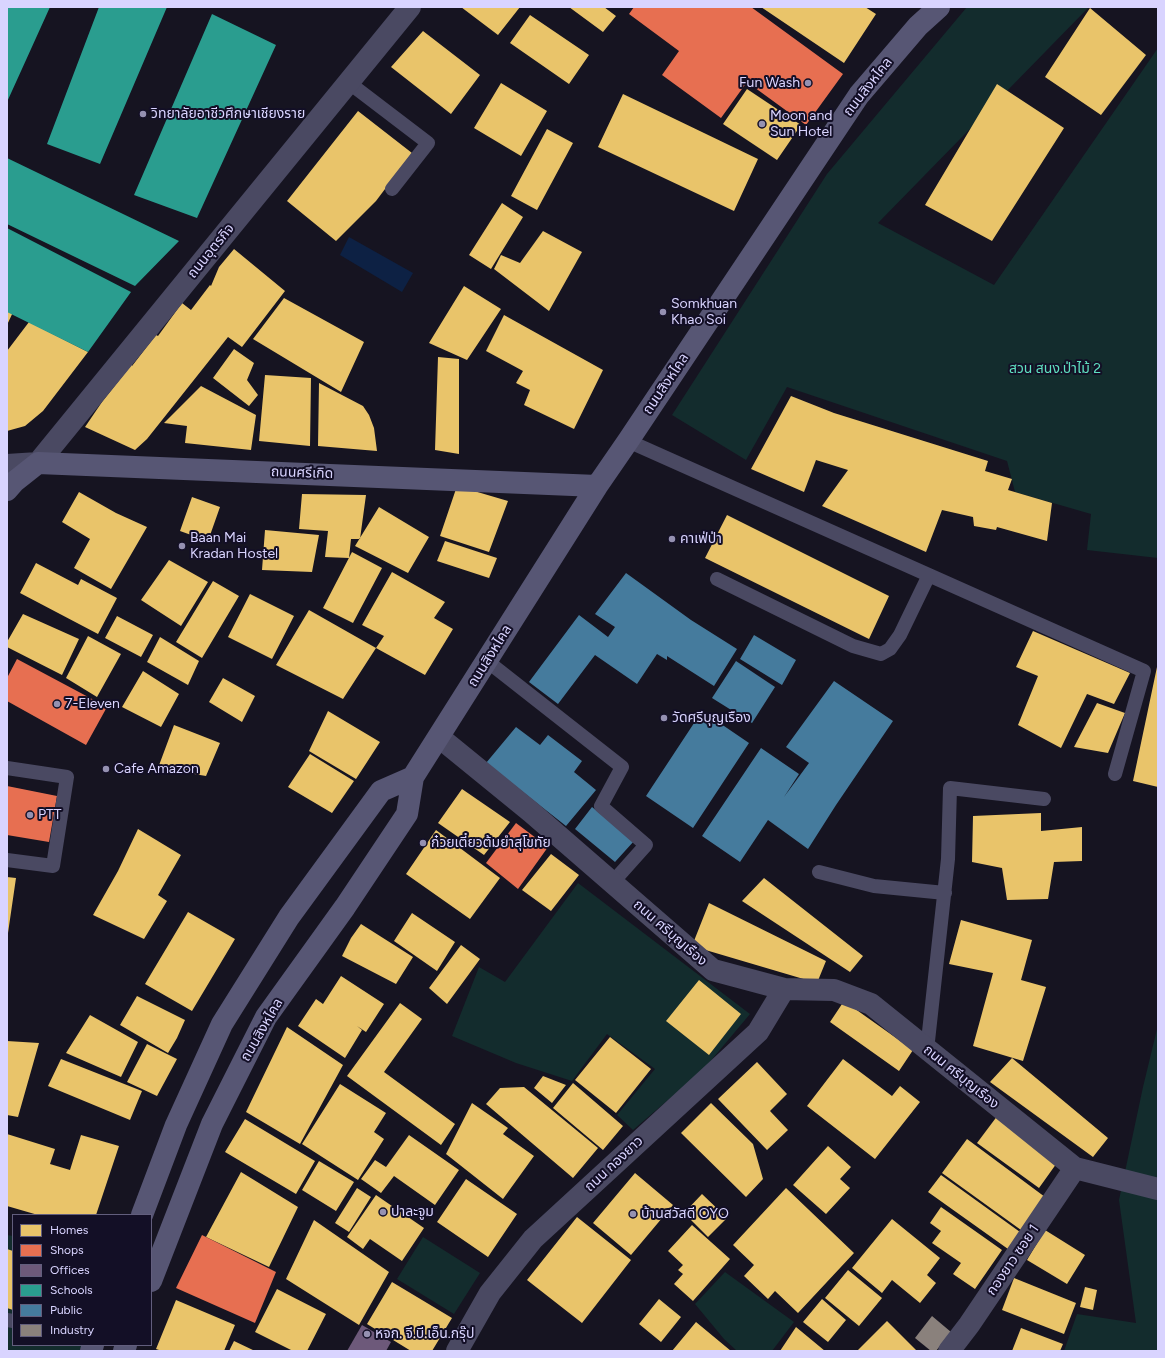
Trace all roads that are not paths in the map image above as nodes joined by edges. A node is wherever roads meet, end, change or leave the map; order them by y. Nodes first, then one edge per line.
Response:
1 (410, 7) edge
2 (939, 7) edge
3 (348, 82) junction
4 (392, 189) dead end
5 (628, 441) junction
6 (38, 462) junction
7 (7, 465) edge
8 (597, 486) junction
9 (7, 490) edge
10 (929, 576) junction
11 (717, 579) dead end
12 (487, 660) junction
13 (439, 737) junction
14 (7, 768) edge
15 (1115, 774) dead end
16 (413, 777) junction
17 (1044, 799) dead end
18 (7, 860) edge
19 (819, 872) dead end
20 (612, 883) junction
21 (945, 892) junction
22 (784, 989) junction
23 (928, 1050) junction
24 (1075, 1168) junction
25 (1158, 1189) edge
26 (142, 1214) edge
27 (152, 1278) edge
28 (457, 1351) edge
29 (949, 1351) edge

1 - 3 street, ถนนอุตรกิจ
2 - 5 main road, ถนนสิงหไคล
3 - 4 lane
3 - 6 street, ถนนอุตรกิจ
5 - 8 main road, ถนนสิงหไคล
5 - 10 lane
6 - 7 street, ถนนศรีเกิด
6 - 8 main road, ถนนศรีเกิด
6 - 9 main road, ถนนอุตรกิจ
8 - 12 main road, ถนนสิงหไคล
10 - 11 lane
10 - 15 lane
12 - 13 main road, ถนนสิงหไคล
12 - 20 lane
13 - 16 main road, ถนนสิงหไคล
13 - 20 street, ถนน ศรีบุญเรือง
14 - 18 lane
16 - 26 main road
16 - 27 main road, ถนนสิงหไคล
17 - 21 lane
19 - 21 lane
20 - 22 street, ถนน ศรีบุญเรือง
21 - 23 lane
22 - 23 street, ถนน ศรีบุญเรือง
22 - 28 street, ถนน กองยาว
23 - 24 street, ถนน ศรีบุญเรือง
24 - 25 street, ถนน ศรีบุญเรือง
24 - 29 street, กองยาว ซอย 1

